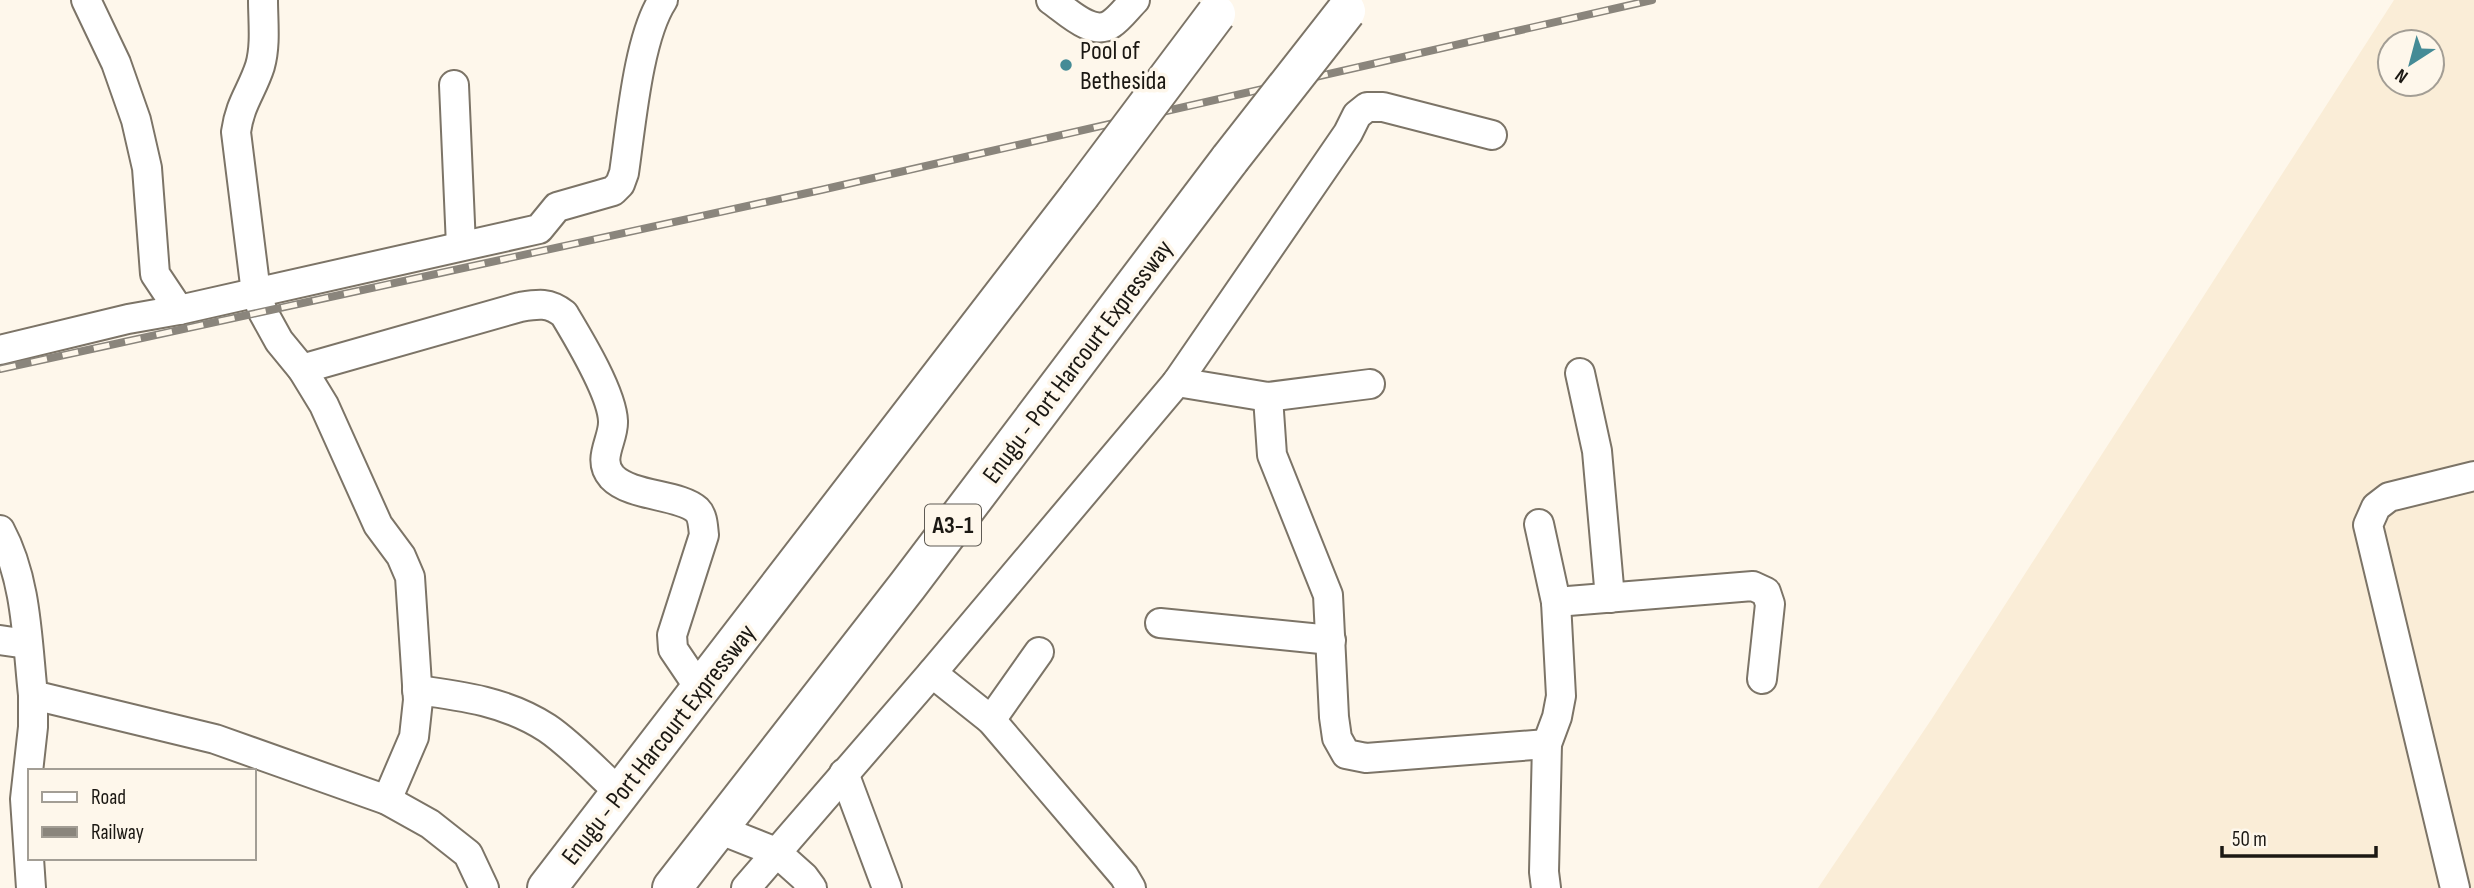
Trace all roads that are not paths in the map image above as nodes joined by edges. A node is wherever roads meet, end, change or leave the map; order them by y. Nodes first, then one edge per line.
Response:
1 (86, 0) edge
2 (262, 0) edge
3 (663, 0) edge
4 (1051, 0) edge
5 (1135, 0) edge
6 (1350, 5) edge
7 (1222, 7) edge
8 (454, 85) dead end
9 (1492, 135) dead end
10 (461, 246) junction
11 (155, 274) junction
12 (256, 293) junction
13 (179, 310) junction
14 (128, 319) junction
15 (0, 350) edge
16 (302, 369) junction
17 (1580, 373) dead end
18 (1177, 382) junction
19 (1370, 384) dead end
20 (1268, 397) junction
21 (2474, 476) edge
22 (1539, 524) dead end
23 (0, 530) edge
24 (1610, 598) junction
25 (1556, 601) junction
26 (1160, 623) dead end
27 (1331, 640) junction
28 (14, 642) edge
29 (1039, 652) dead end
30 (932, 673) junction
31 (1762, 679) dead end
32 (700, 689) junction
33 (417, 690) junction
34 (33, 695) junction
35 (991, 720) junction
36 (1547, 744) junction
37 (28, 769) edge
38 (28, 772) edge
39 (844, 773) junction
40 (620, 793) junction
41 (387, 800) junction
42 (718, 830) junction
43 (28, 844) edge
44 (776, 852) junction
45 (29, 860) edge
46 (31, 888) edge
47 (484, 888) edge
48 (547, 888) edge
49 (672, 888) edge
50 (746, 888) edge
51 (812, 888) edge
52 (887, 888) edge
53 (1131, 888) edge
54 (1546, 888) edge
55 (2455, 888) edge

1 - 11 street
2 - 12 street
3 - 10 street
4 - 5 street
6 - 42 highway, Enugu - Port Harcourt Expressway / A3-1, bridge
7 - 32 highway, Enugu - Port Harcourt Expressway, bridge
8 - 10 street
9 - 18 street
10 - 12 street
11 - 13 street
11 - 14 street
12 - 13 street
12 - 16 street
13 - 14 street
14 - 15 street
16 - 32 street
16 - 33 street
17 - 24 street
18 - 20 street
18 - 30 street
19 - 20 street
20 - 27 street
21 - 55 street
22 - 25 street
23 - 28 street
24 - 25 street
24 - 31 street
25 - 36 street
26 - 27 street
27 - 36 street
28 - 34 street
29 - 35 street
30 - 35 street
30 - 39 street
32 - 40 highway, Enugu - Port Harcourt Expressway
33 - 40 street
33 - 41 street
34 - 37 street
34 - 41 street
35 - 53 street
36 - 54 street
38 - 43 street
39 - 44 street
39 - 52 street
40 - 48 highway, Enugu - Port Harcourt Expressway
41 - 47 street
42 - 44 street
42 - 49 highway, Enugu - Port Harcourt Expressway / A3-1
44 - 50 street
44 - 51 street
45 - 46 street

